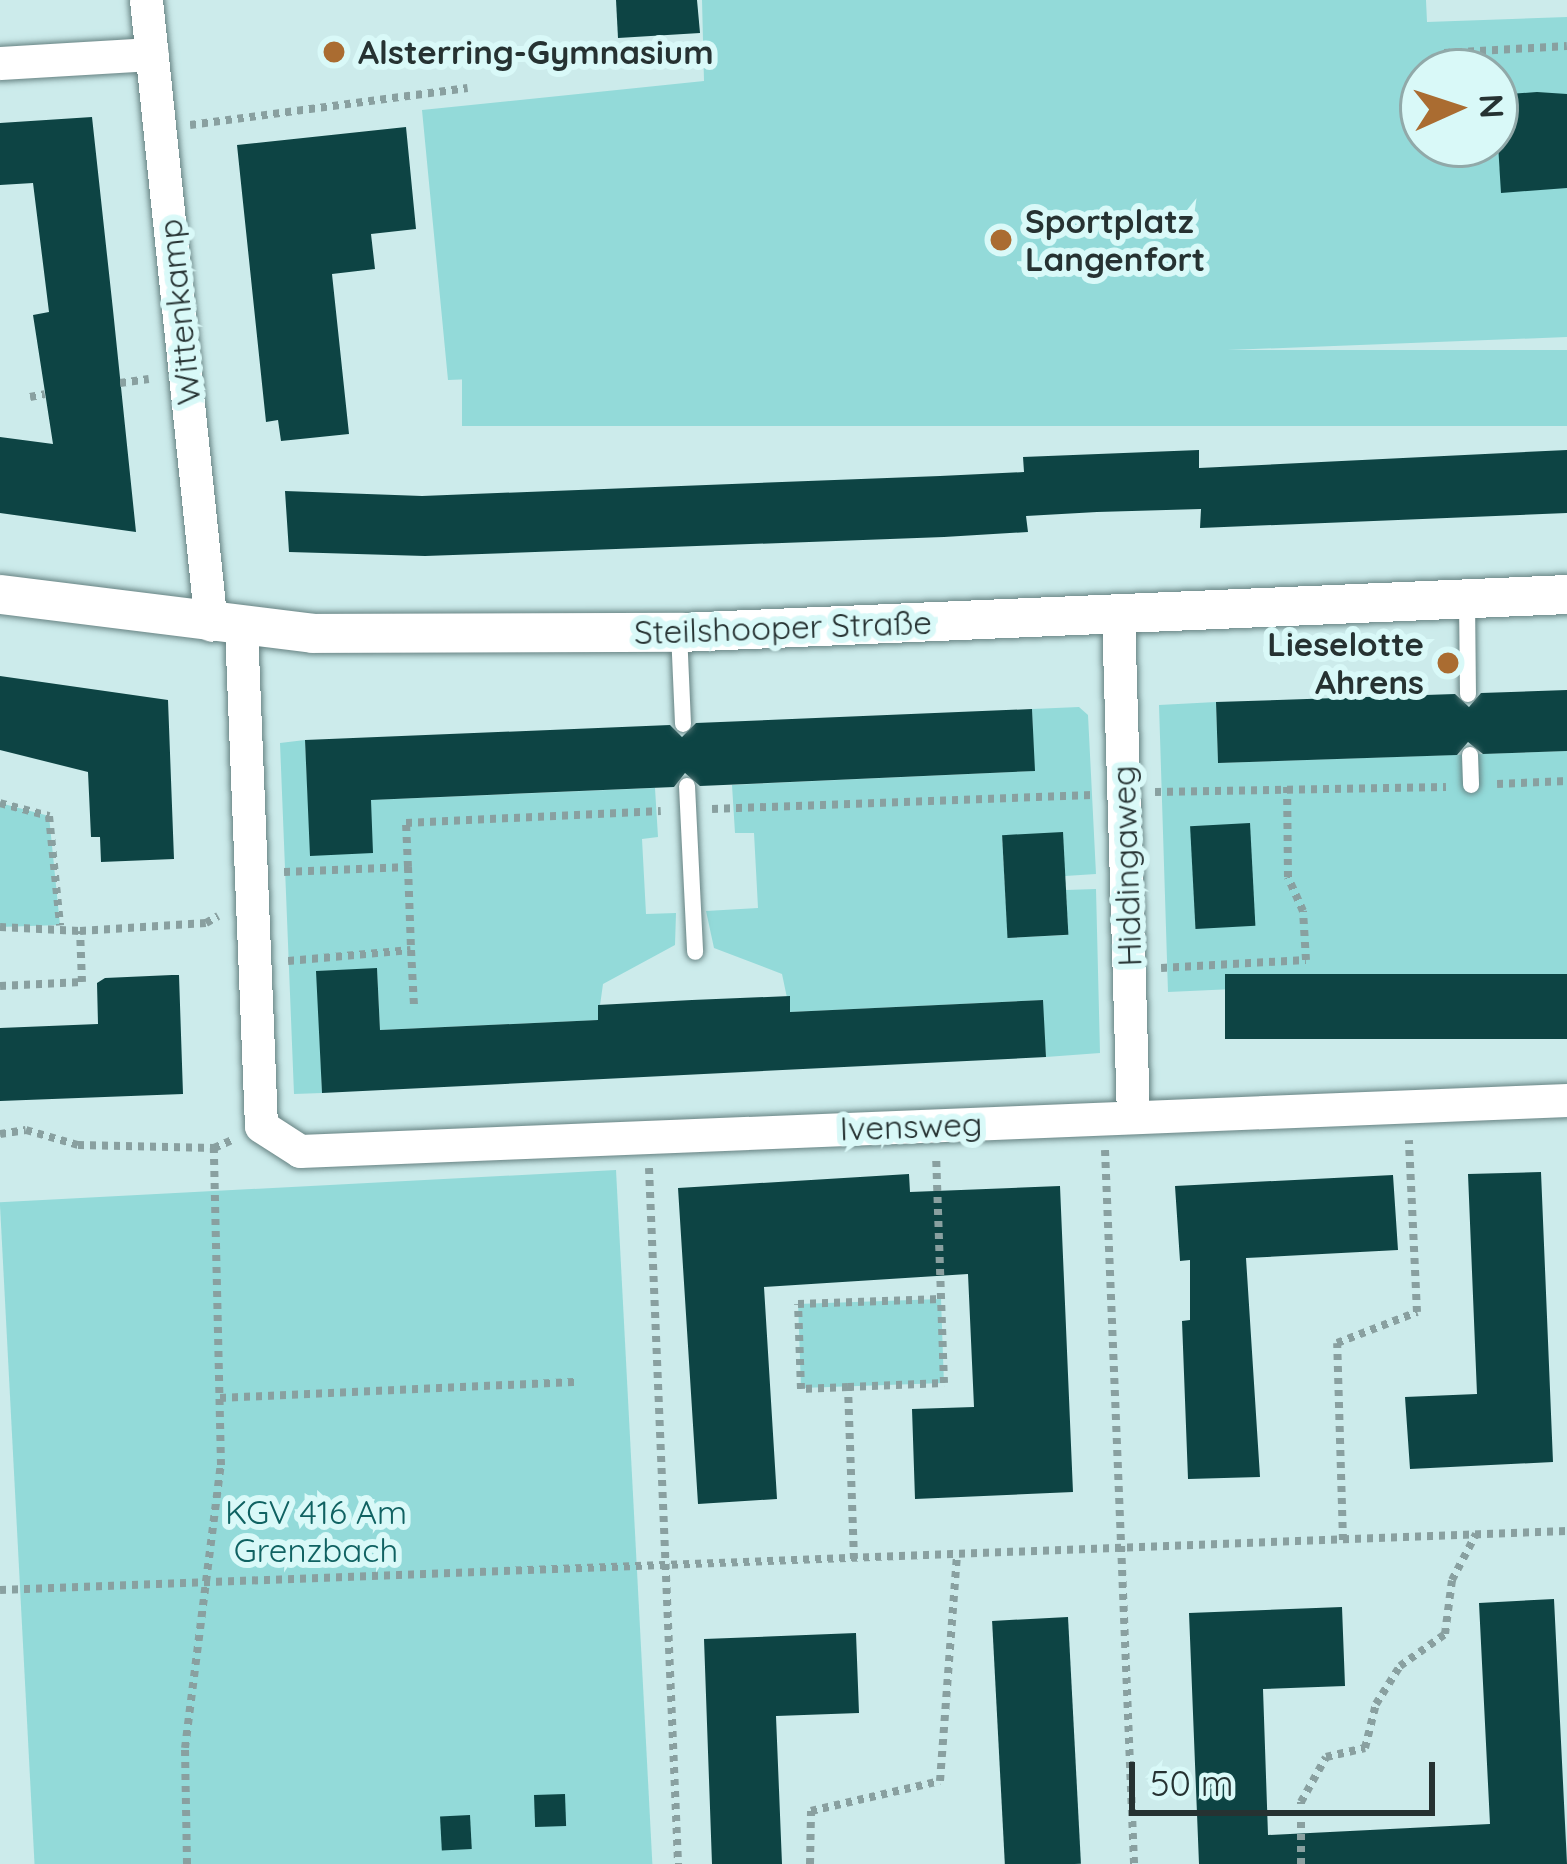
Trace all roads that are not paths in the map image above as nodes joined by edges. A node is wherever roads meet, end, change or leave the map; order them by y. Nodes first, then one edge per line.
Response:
1 (146, 0) edge
2 (152, 54) junction
3 (0, 63) edge
4 (0, 594) edge
5 (1567, 594) edge
6 (1467, 598) junction
7 (1118, 614) junction
8 (226, 626) junction
9 (679, 632) junction
10 (1468, 694) dead end
11 (683, 724) dead end
12 (1470, 755) dead end
13 (1471, 785) road end
14 (687, 786) dead end
15 (695, 952) dead end
16 (1567, 1100) edge
17 (1118, 1118) junction
18 (262, 1126) joint

1 - 2 street, Wittenkamp
2 - 3 street
2 - 8 street, Wittenkamp
4 - 8 street, Steilshooper Straße
5 - 6 street, Steilshooper Straße
6 - 7 street, Steilshooper Straße
6 - 10 lane
7 - 9 street, Steilshooper Straße
7 - 17 street, Hiddingaweg
8 - 9 street, Steilshooper Straße
8 - 18 street, Wittenkamp
9 - 11 lane
12 - 13 lane
14 - 15 lane
16 - 17 street, Ivensweg
17 - 18 street, Ivensweg

